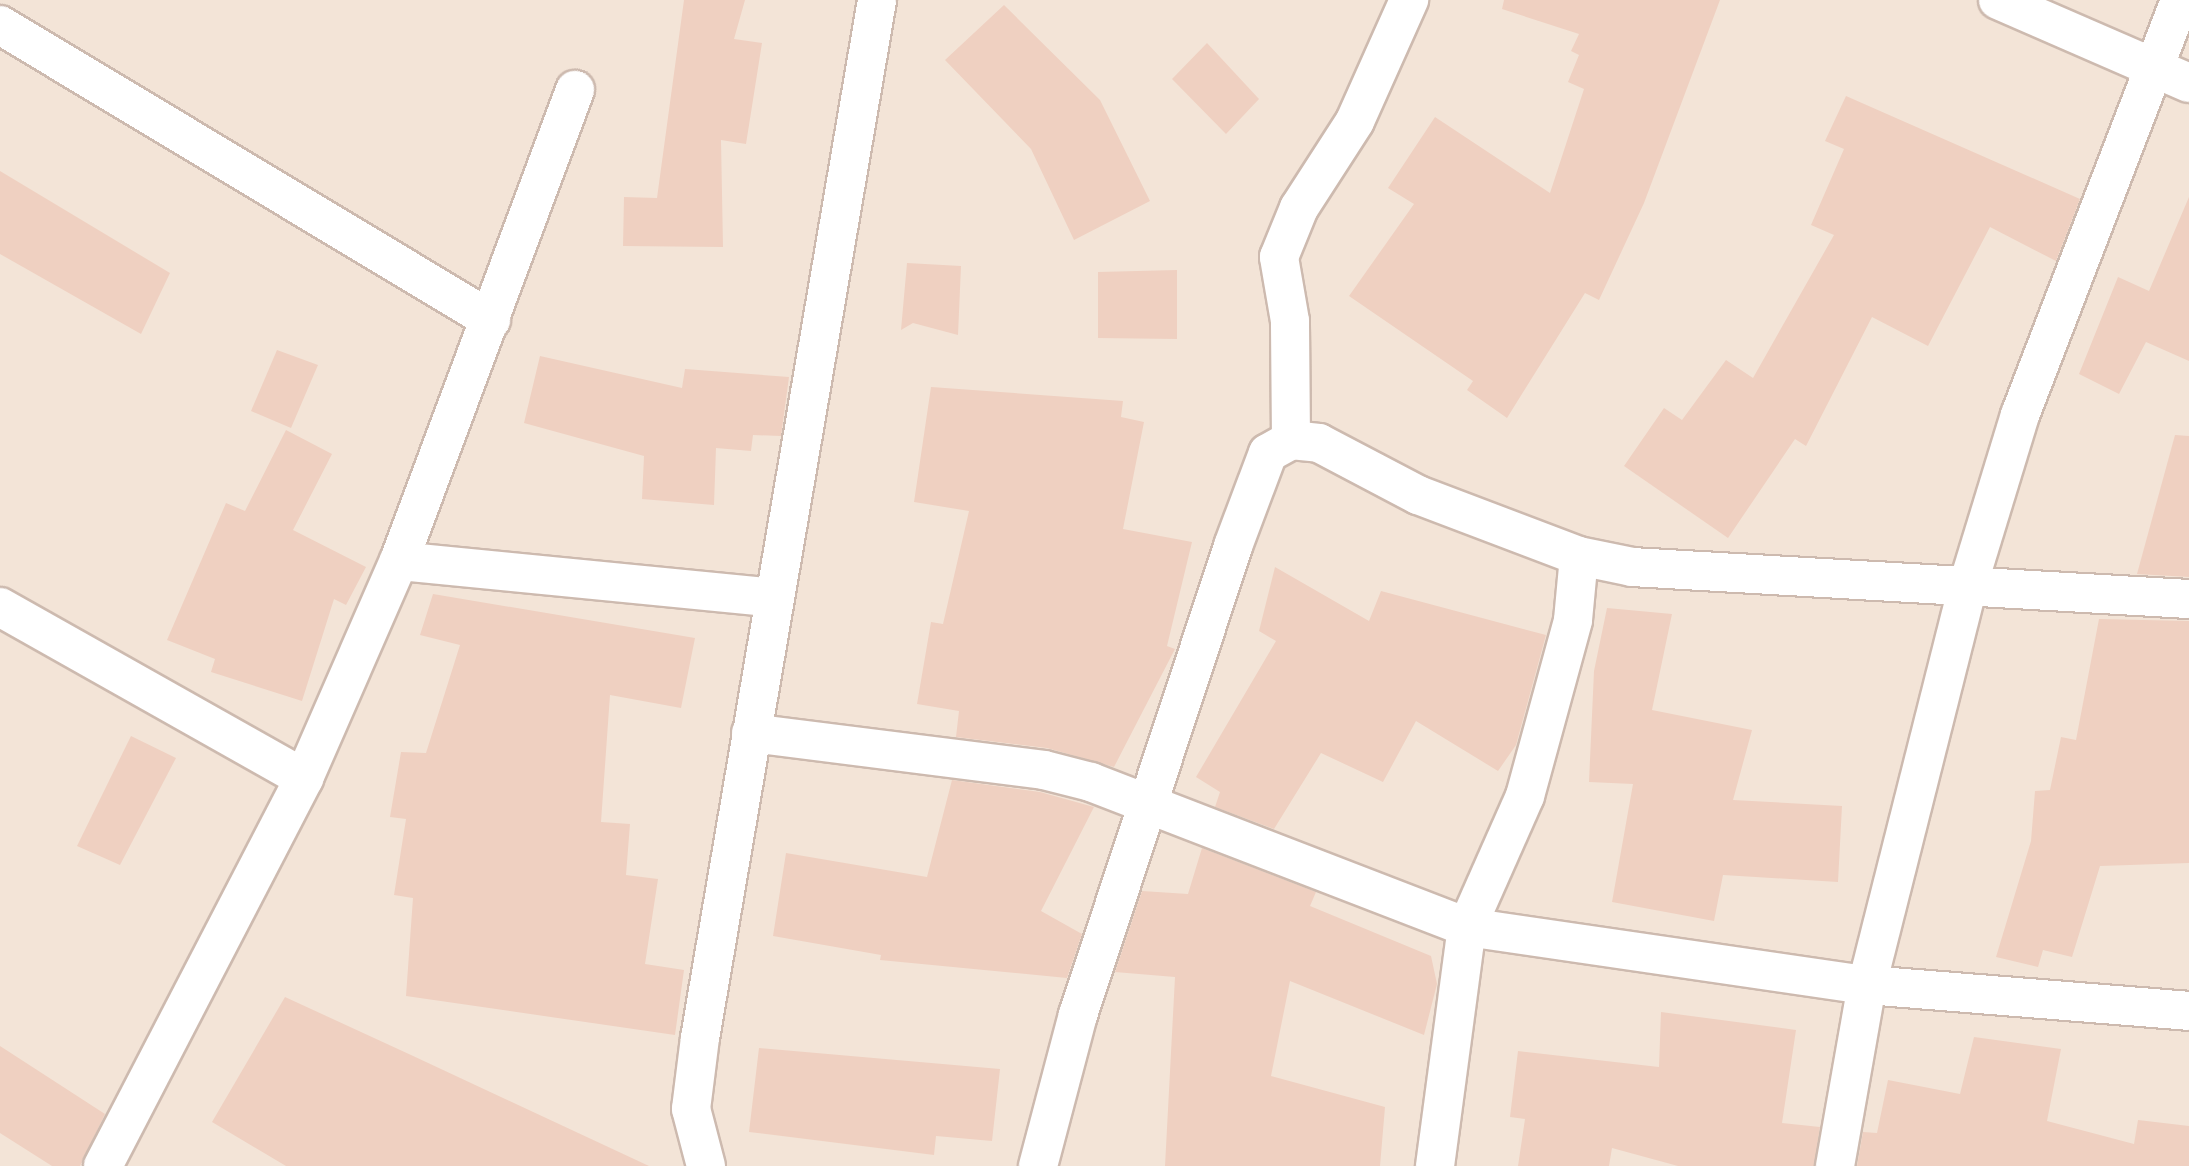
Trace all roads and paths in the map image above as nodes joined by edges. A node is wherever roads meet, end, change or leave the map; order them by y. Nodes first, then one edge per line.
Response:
1 (877, 0) edge
2 (1409, 0) edge
3 (1998, 0) edge
4 (2180, 0) edge
5 (0, 25) edge
6 (2154, 68) junction
7 (2189, 83) edge
8 (575, 90) dead end
9 (491, 320) junction
10 (1291, 440) junction
11 (1579, 555) junction
12 (399, 561) junction
13 (1968, 585) junction
14 (774, 598) junction
15 (2189, 599) edge
16 (0, 607) edge
17 (751, 733) junction
18 (304, 778) junction
19 (1147, 803) junction
20 (1468, 927) junction
21 (1867, 985) junction
22 (2189, 1011) edge
23 (103, 1166) edge
24 (706, 1166) edge
25 (1038, 1166) edge
26 (1435, 1166) edge
27 (1835, 1166) edge

1 - 14 street
2 - 10 street
3 - 6 street
4 - 6 street
5 - 9 street
6 - 7 street
6 - 13 street
8 - 9 street
9 - 12 street
10 - 11 street
10 - 19 street
11 - 13 street
11 - 20 street
12 - 14 street
12 - 18 street
13 - 15 street
13 - 21 street
14 - 17 street
16 - 18 street
17 - 19 street
17 - 24 street
18 - 23 street
19 - 20 street
19 - 25 street
20 - 21 street
20 - 26 street
21 - 22 street
21 - 27 street

